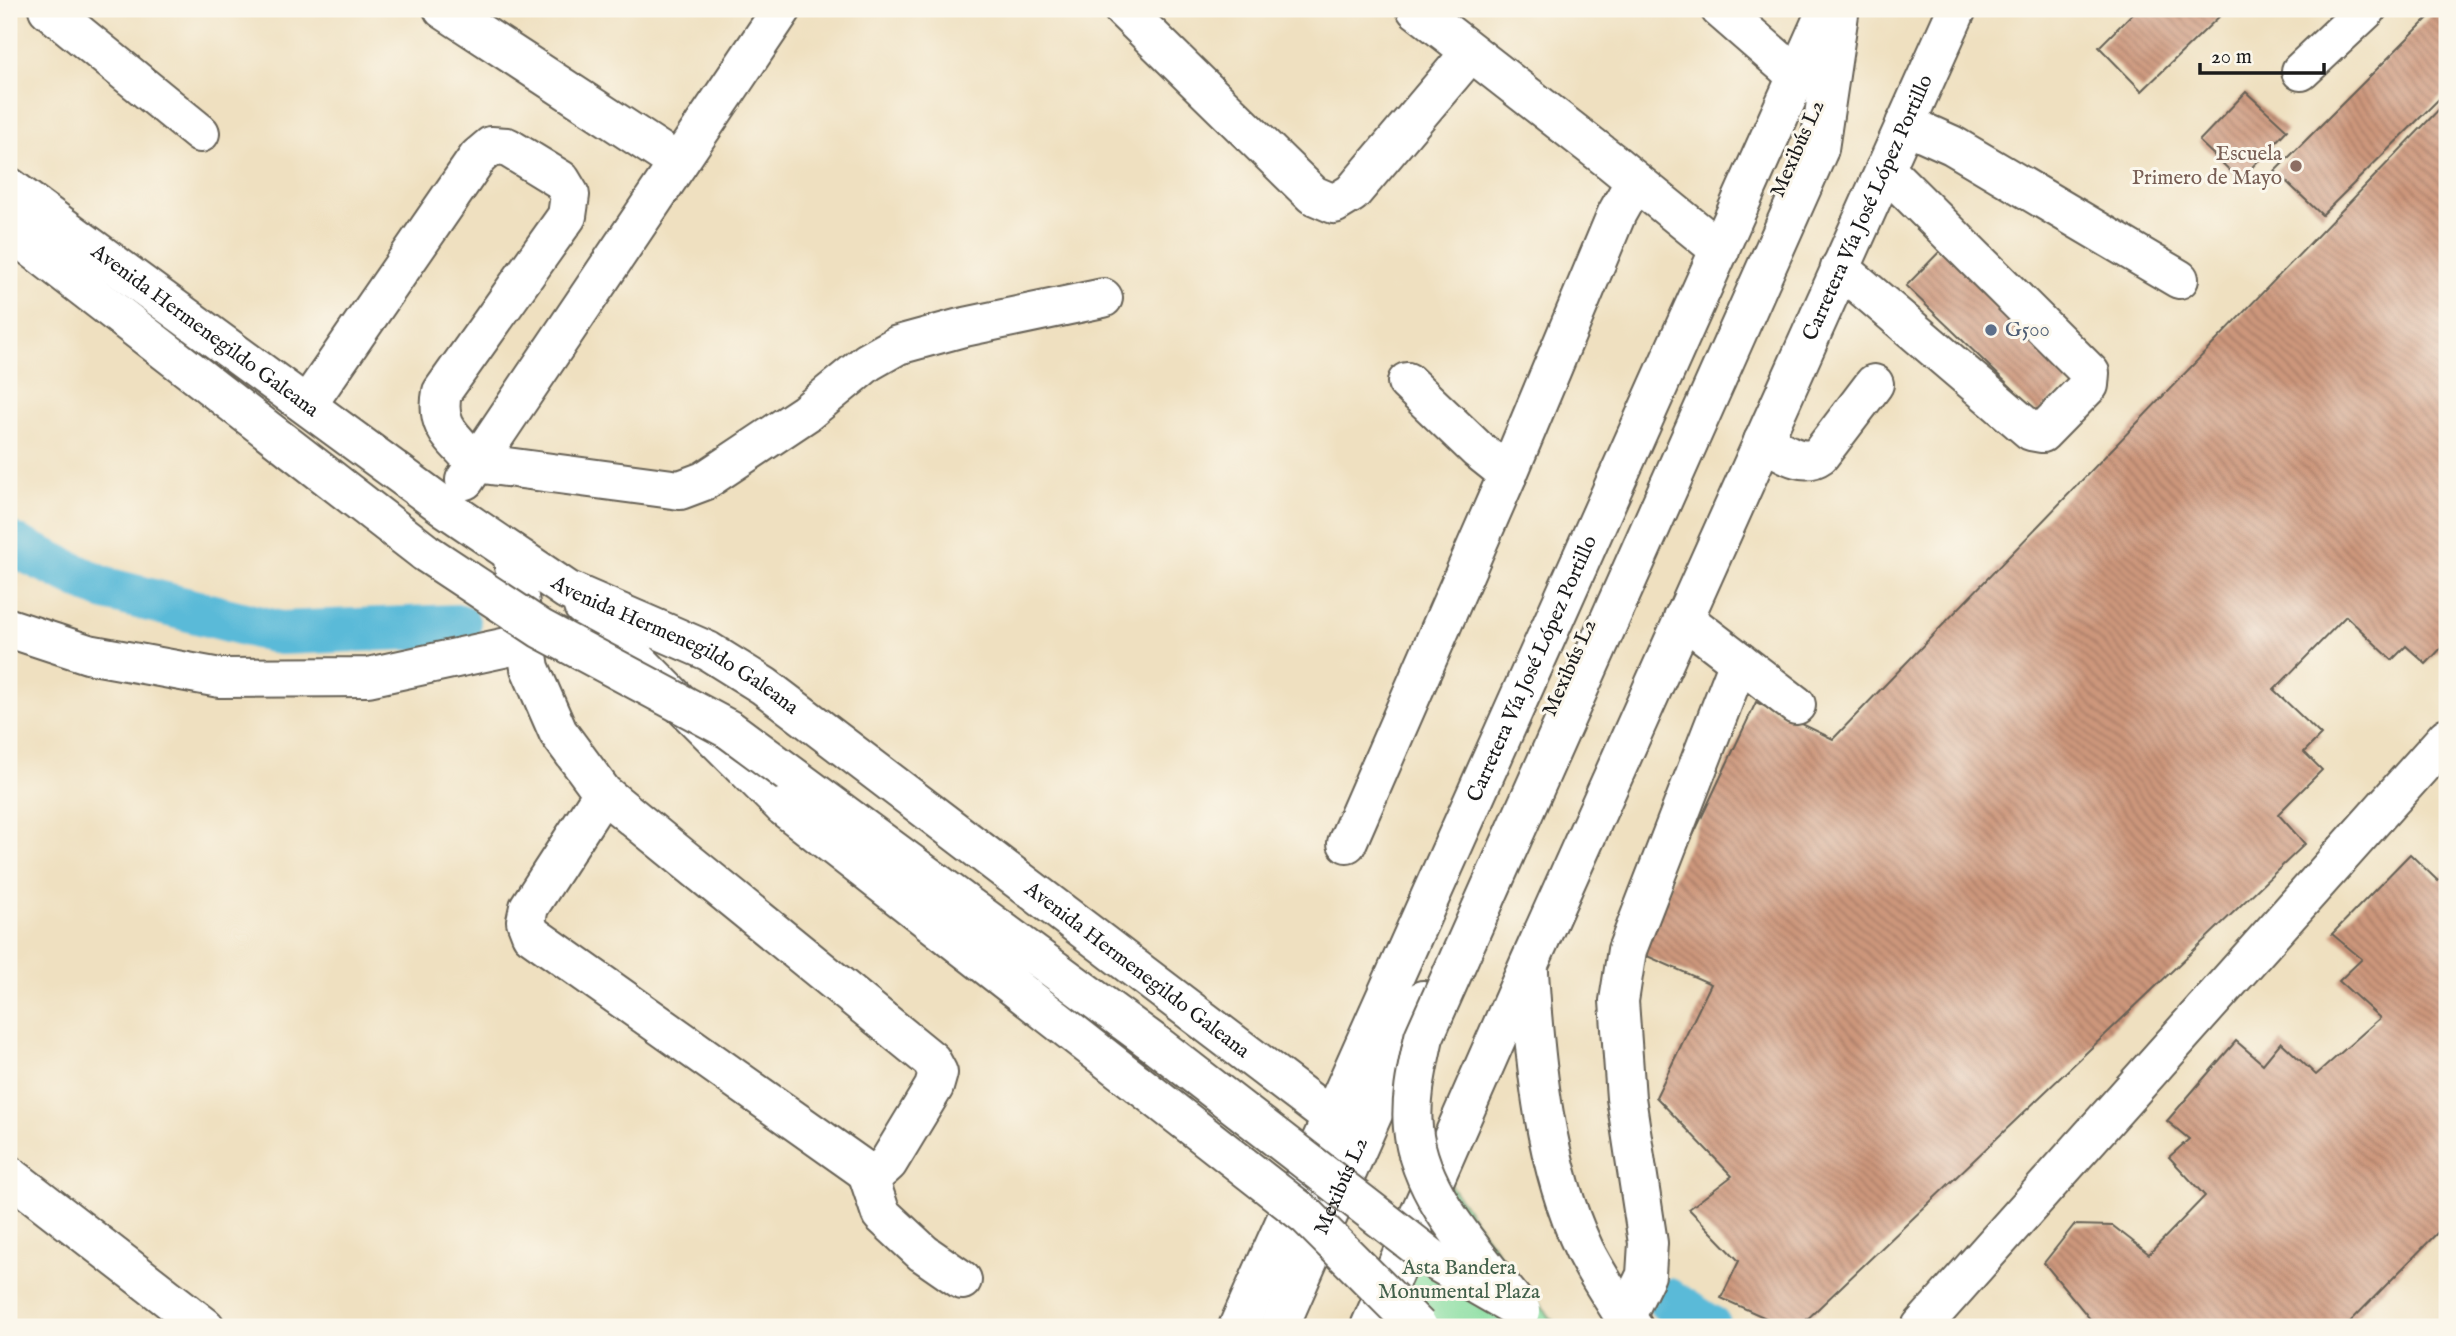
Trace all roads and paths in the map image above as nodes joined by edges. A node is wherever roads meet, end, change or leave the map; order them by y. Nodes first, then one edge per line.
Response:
1 (48, 9) edge
2 (443, 9) edge
3 (782, 9) edge
4 (1123, 9) edge
5 (1416, 9) edge
6 (1720, 9) edge
7 (1828, 9) edge
8 (1840, 9) edge
9 (1860, 9) edge
10 (1936, 9) edge
11 (1957, 9) edge
12 (2367, 9) edge
13 (1470, 53) junction
14 (2301, 71) dead end
15 (1815, 75) junction
16 (1905, 124) junction
17 (200, 133) dead end
18 (678, 163) junction
19 (1885, 169) junction
20 (1635, 181) junction
21 (9, 187) edge
22 (9, 230) edge
23 (1720, 250) junction
24 (1840, 268) junction
25 (2179, 279) dead end
26 (1103, 298) dead end
27 (1407, 382) dead end
28 (1874, 384) dead end
29 (307, 405) junction
30 (1763, 441) junction
31 (476, 463) junction
32 (1508, 474) junction
33 (446, 508) junction
34 (512, 552) junction
35 (567, 590) junction
36 (1683, 618) junction
37 (9, 628) edge
38 (526, 643) junction
39 (1739, 661) junction
40 (1797, 705) dead end
41 (2447, 737) edge
42 (603, 793) junction
43 (1347, 843) dead end
44 (1529, 964) junction
45 (1330, 1117) junction
46 (867, 1172) junction
47 (9, 1175) edge
48 (962, 1280) dead end
49 (1527, 1319) edge
50 (1629, 1322) edge
51 (205, 1327) edge
52 (1238, 1327) edge
53 (1279, 1327) edge
54 (1356, 1327) edge
55 (1370, 1327) edge
56 (1418, 1327) edge
57 (1921, 1327) edge

1 - 17 street
2 - 18 street
3 - 18 street
4 - 13 street
5 - 13 street
6 - 15 street
7 - 15 street, Carretera Vía José López Portillo
8 - 15 street
9 - 15 street, Mexibús L2
10 - 54 street
11 - 16 street, Carretera Vía José López Portillo
12 - 14 street
13 - 20 street
15 - 23 street, Carretera Vía José López Portillo
15 - 49 street, bridge
15 - 53 street, Mexibús L2
16 - 19 street, Carretera Vía José López Portillo
16 - 25 street
18 - 31 street
19 - 24 street, Carretera Vía José López Portillo
19 - 24 street
20 - 23 street
20 - 32 street
21 - 29 street, Avenida Hermenegildo Galeana
22 - 49 street, bridge
23 - 45 street, Carretera Vía José López Portillo
24 - 30 street, Carretera Vía José López Portillo
26 - 31 street
27 - 32 street
28 - 30 street
29 - 31 street
29 - 33 street, Avenida Hermenegildo Galeana
30 - 36 street, Carretera Vía José López Portillo
31 - 33 street
32 - 43 street
33 - 34 street, Avenida Hermenegildo Galeana
34 - 35 street, Avenida Hermenegildo Galeana
34 - 38 street
35 - 45 street, Avenida Hermenegildo Galeana
35 - 56 street, bridge
36 - 39 street
36 - 44 street, Carretera Vía José López Portillo
37 - 38 street
38 - 42 street
39 - 40 street
39 - 50 street
41 - 57 street
42 - 46 street
42 - 46 street
44 - 50 street
44 - 55 street, Carretera Vía José López Portillo
45 - 52 street, Carretera Vía José López Portillo
46 - 48 street
47 - 51 street

